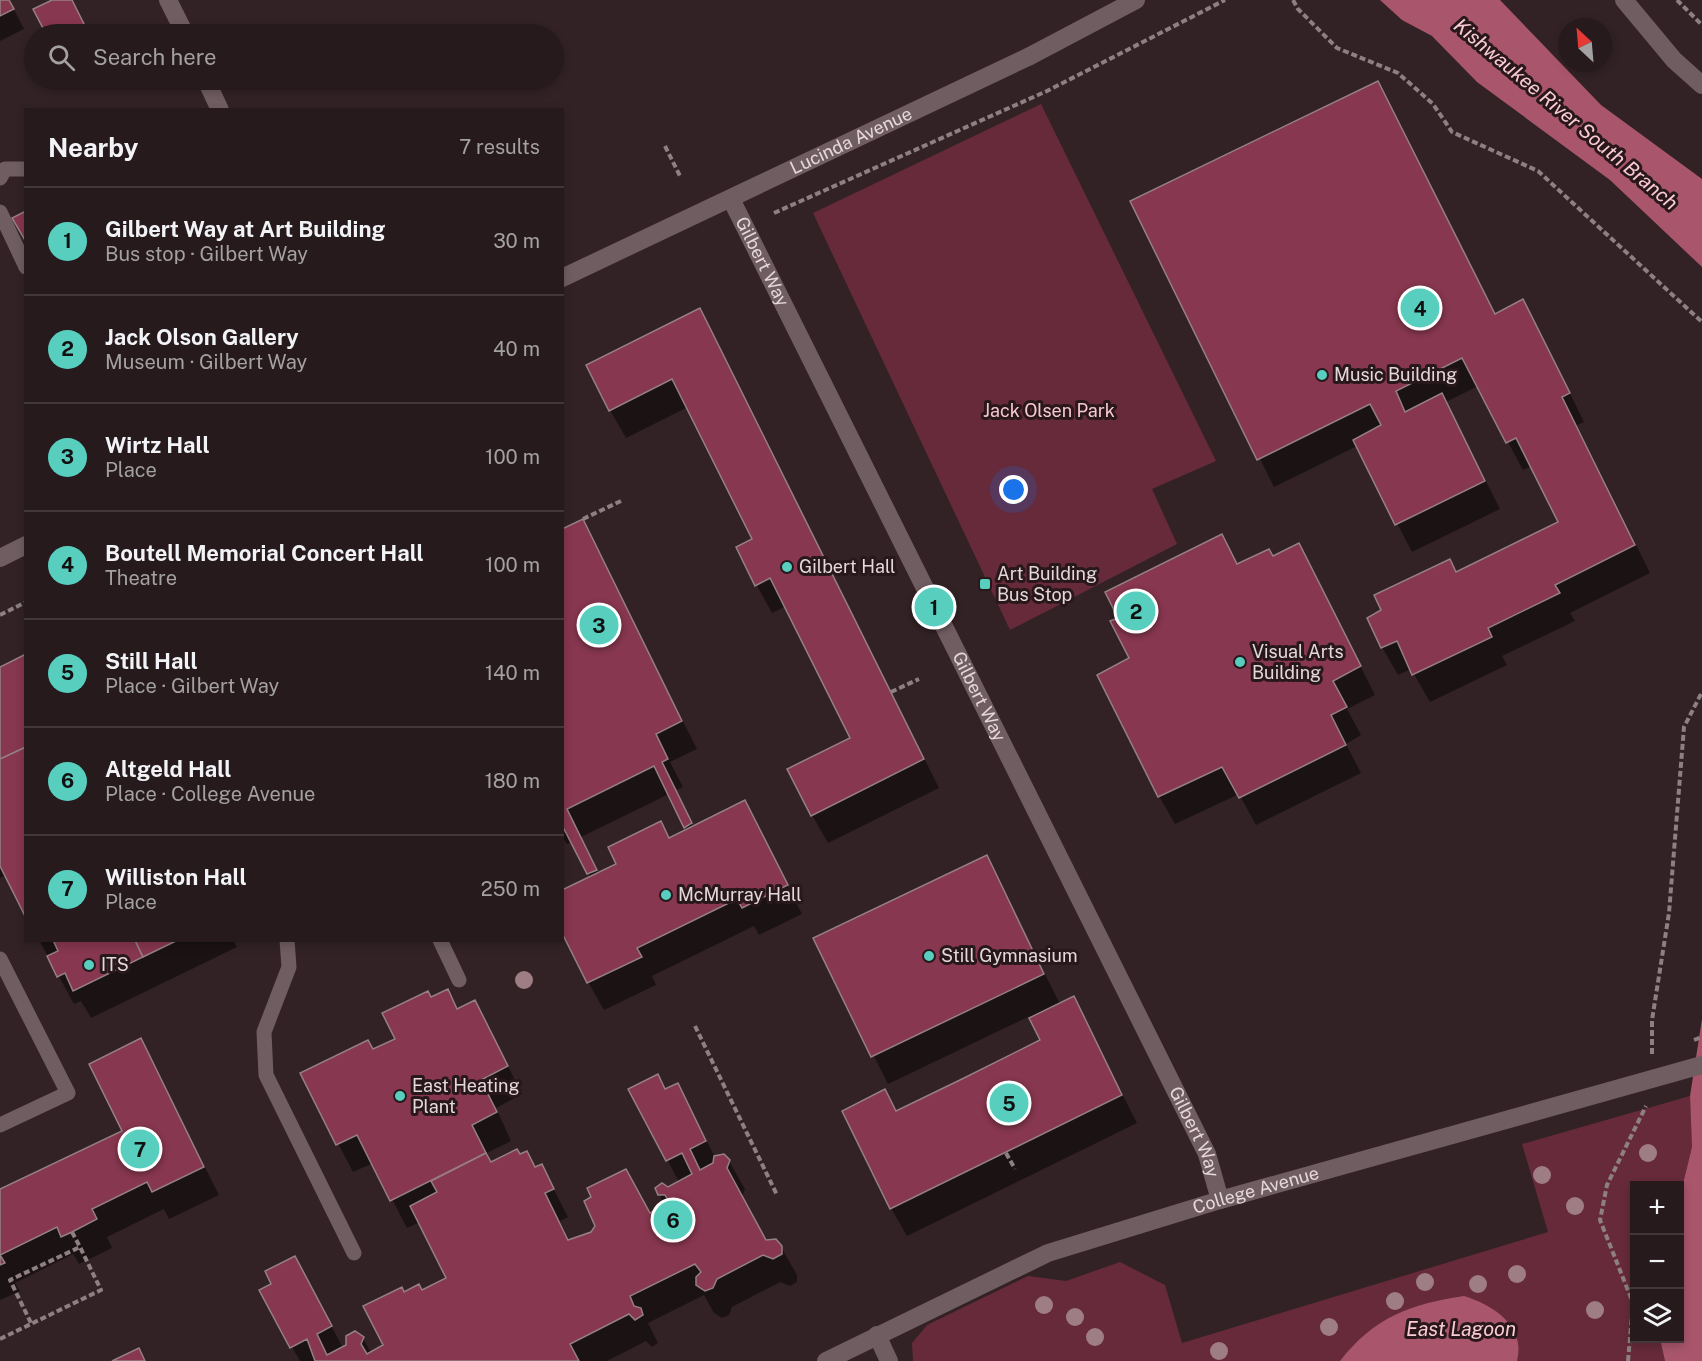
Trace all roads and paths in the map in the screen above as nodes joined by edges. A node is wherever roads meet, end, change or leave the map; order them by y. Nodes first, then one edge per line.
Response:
1 (168, 0) edge
2 (1136, 0) edge
3 (1225, 0) edge
4 (1293, 0) edge
5 (1624, 0) edge
6 (1677, 0) edge
7 (1117, 4) edge
8 (179, 24) edge
9 (1702, 25) edge
10 (1702, 85) edge
11 (211, 90) edge
12 (219, 108) edge
13 (665, 146) dead end
14 (24, 169) edge
15 (680, 176) dead end
16 (0, 178) edge
17 (731, 199) junction
18 (0, 212) edge
19 (774, 213) dead end
20 (24, 263) edge
21 (564, 277) edge
22 (1702, 322) edge
23 (623, 500) dead end
24 (583, 519) dead end
25 (24, 546) edge
26 (0, 558) edge
27 (24, 603) edge
28 (0, 615) edge
29 (919, 679) dead end
30 (891, 692) dead end
31 (1702, 692) edge
32 (286, 942) edge
33 (441, 942) edge
34 (0, 959) edge
35 (459, 980) dead end
36 (694, 1026) dead end
37 (1702, 1065) edge
38 (1651, 1081) junction
39 (0, 1125) edge
40 (1006, 1153) dead end
41 (1015, 1169) dead end
42 (777, 1194) dead end
43 (1220, 1200) junction
44 (72, 1232) dead end
45 (80, 1247) junction
46 (354, 1253) dead end
47 (31, 1323) junction
48 (877, 1335) junction
49 (0, 1339) edge
50 (826, 1361) edge
51 (889, 1361) edge
52 (1628, 1361) edge

1 - 8 street
2 - 7 street, Lucinda Avenue
3 - 19 path
4 - 22 path
5 - 10 street
6 - 9 path
7 - 17 street, Lucinda Avenue
11 - 12 street
13 - 15 path
14 - 16 lane
17 - 21 street, Lucinda Avenue
17 - 43 street, Gilbert Way
18 - 20 lane
23 - 24 path
25 - 26 street
27 - 28 path
29 - 30 path
31 - 38 path
32 - 46 lane
33 - 35 lane
34 - 39 lane
36 - 42 path
37 - 38 street, College Avenue
38 - 43 street, College Avenue
38 - 52 path
40 - 41 path
43 - 48 street, College Avenue
44 - 45 path
45 - 47 path
45 - 47 path
47 - 49 path
48 - 50 street, College Avenue
48 - 51 street

